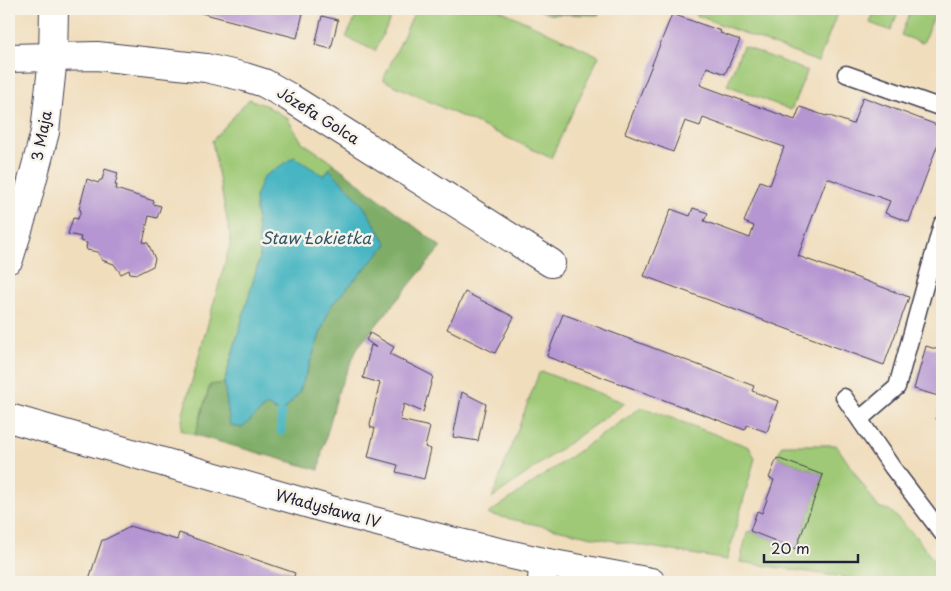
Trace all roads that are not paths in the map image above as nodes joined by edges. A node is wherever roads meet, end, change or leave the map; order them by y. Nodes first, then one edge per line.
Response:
1 (54, 9) edge
2 (54, 57) junction
3 (9, 58) edge
4 (846, 74) dead end
5 (942, 108) edge
6 (942, 224) edge
7 (9, 259) edge
8 (551, 263) dead end
9 (844, 396) dead end
10 (9, 418) edge
11 (860, 420) junction
12 (942, 533) edge
13 (543, 572) edge
14 (651, 582) edge

1 - 2 street, 3 Maja
2 - 3 street, Józefa Golca
2 - 7 street, 3 Maja
2 - 8 street, Józefa Golca
4 - 5 lane
6 - 11 lane
9 - 11 lane
10 - 13 street, Władysława IV
11 - 12 lane
13 - 14 street, Władysława IV

